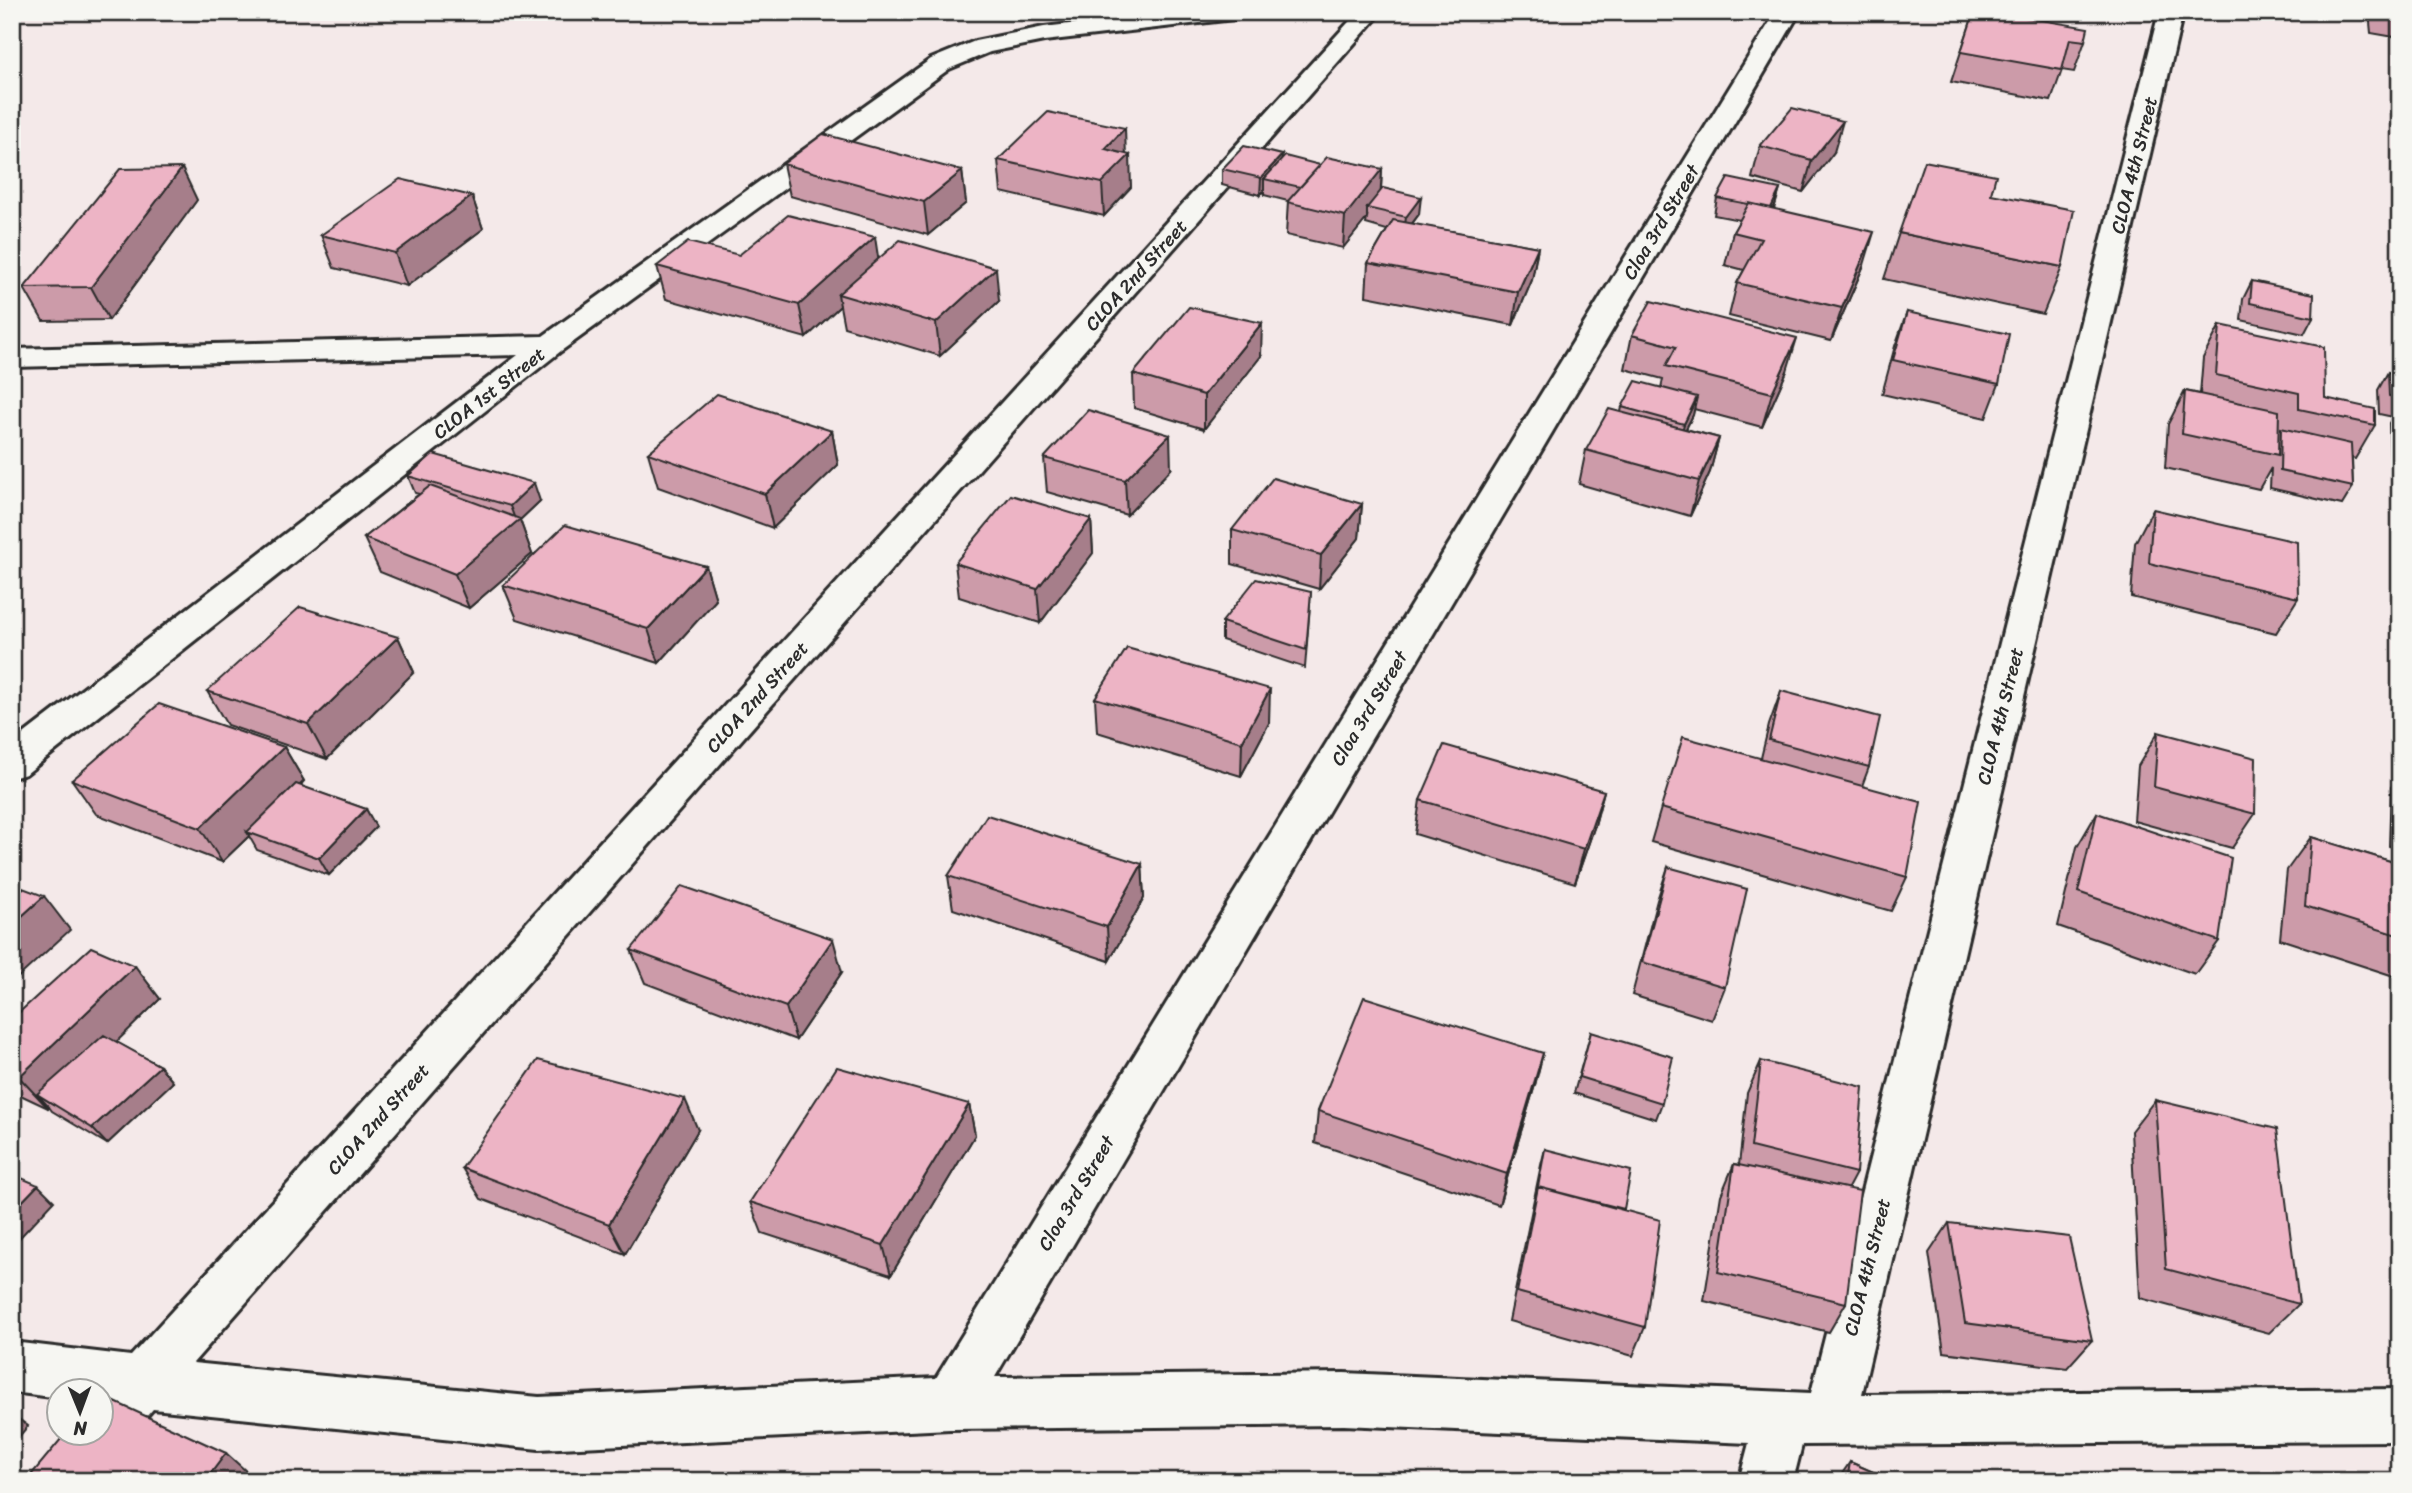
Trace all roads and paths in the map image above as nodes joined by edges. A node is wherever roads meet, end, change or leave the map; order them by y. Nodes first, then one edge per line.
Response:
1 (1234, 12) edge
2 (1371, 12) edge
3 (1788, 12) edge
4 (2171, 12) edge
5 (1110, 19) edge
6 (550, 345) junction
7 (12, 358) edge
8 (12, 764) edge
9 (12, 1367) edge
10 (143, 1381) junction
11 (950, 1403) junction
12 (116, 1411) edge
13 (2400, 1415) edge
14 (1778, 1418) junction
15 (1830, 1420) junction
16 (1766, 1481) edge

1 - 5 street, CLOA 1st Street
2 - 10 street, CLOA 2nd Street
3 - 11 street, Cloa 3rd Street
4 - 15 street, CLOA 4th Street
5 - 6 street, CLOA 1st Street
6 - 7 street
6 - 8 street, CLOA 1st Street
9 - 10 street
10 - 11 street
10 - 12 street, CLOA 2nd Street
11 - 14 street
13 - 15 street
14 - 15 street
14 - 16 street

